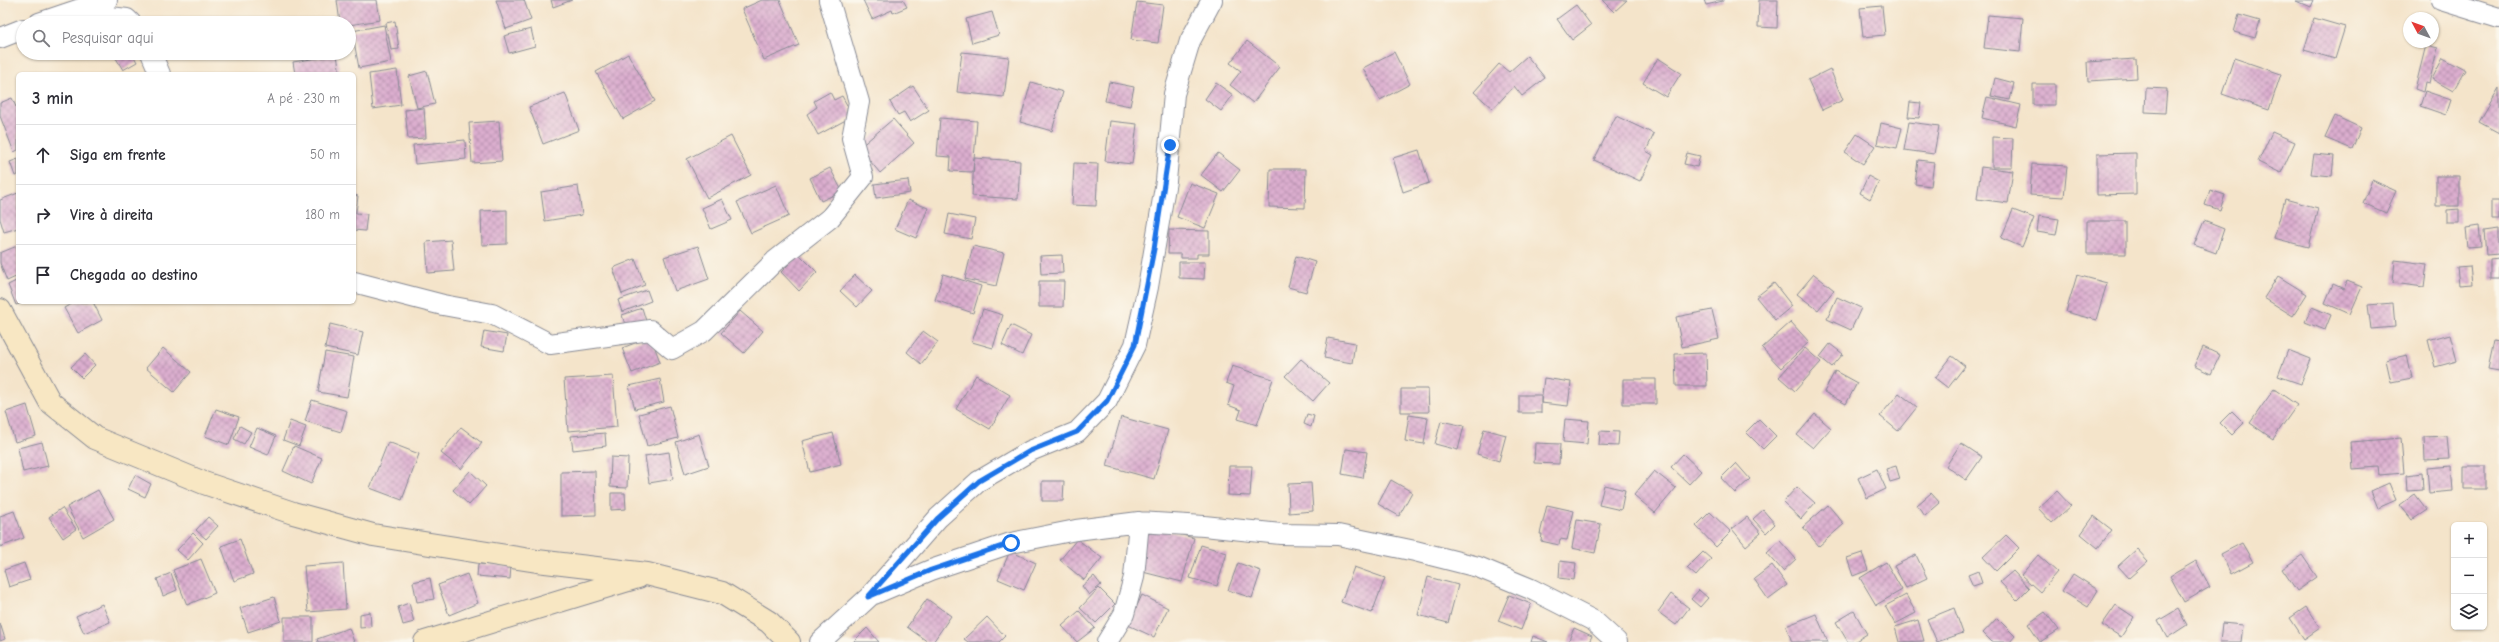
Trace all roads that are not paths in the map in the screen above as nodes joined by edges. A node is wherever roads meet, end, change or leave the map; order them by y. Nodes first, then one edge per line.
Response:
1 (107, 0) edge
2 (829, 0) edge
3 (1212, 0) edge
4 (2441, 0) edge
5 (68, 12) junction
6 (57, 16) edge
7 (113, 16) edge
8 (2499, 18) edge
9 (16, 32) edge
10 (0, 38) edge
11 (154, 60) edge
12 (159, 72) edge
13 (356, 282) edge
14 (0, 310) edge
15 (1139, 522) junction
16 (647, 574) junction
17 (868, 597) junction
18 (425, 642) edge
19 (789, 642) edge
20 (820, 642) edge
21 (1107, 642) edge
22 (1617, 642) edge

1 - 5 street
2 - 13 street
3 - 17 street
4 - 8 street
5 - 6 street
5 - 7 street
9 - 10 street
11 - 12 street
14 - 16 street
15 - 17 street
15 - 21 street
15 - 22 street
16 - 18 street
16 - 19 street
17 - 20 street

